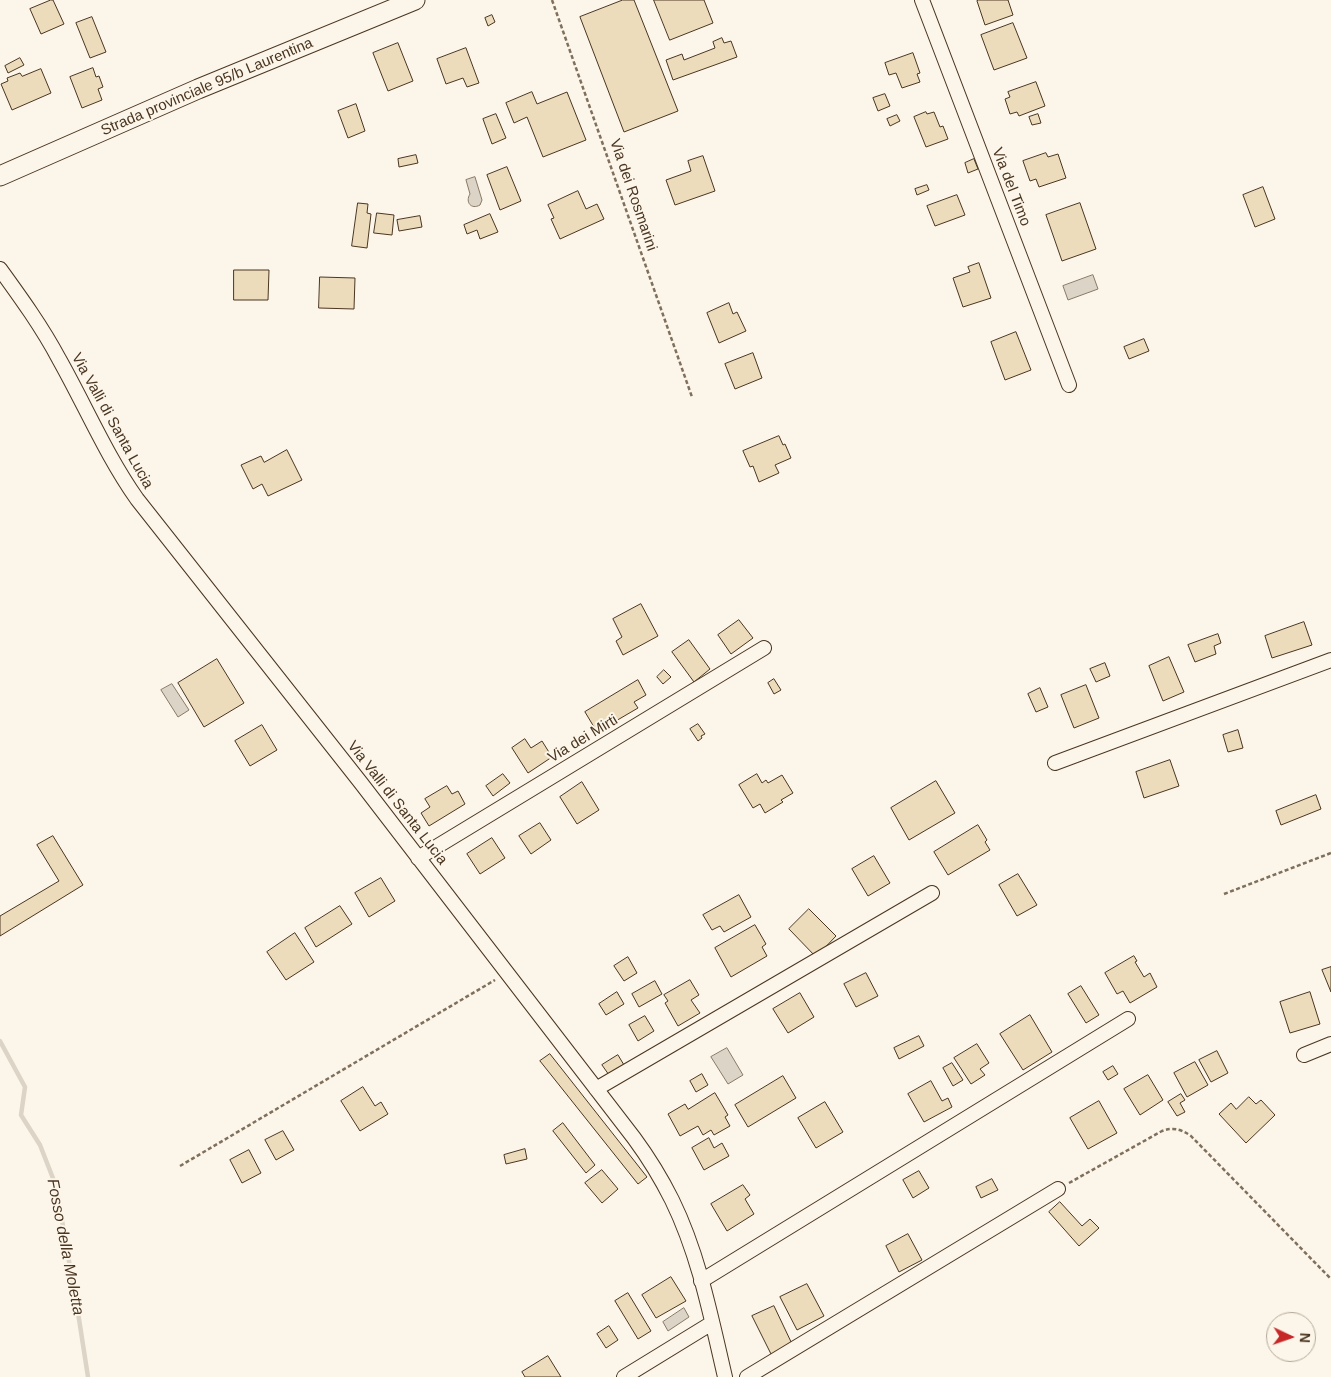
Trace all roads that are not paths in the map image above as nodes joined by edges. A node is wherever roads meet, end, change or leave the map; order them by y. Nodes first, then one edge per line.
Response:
1 (414, 0) edge
2 (922, 0) edge
3 (0, 176) edge
4 (0, 269) edge
5 (1069, 385) dead end
6 (764, 648) dead end
7 (1331, 660) edge
8 (1055, 763) dead end
9 (418, 858) junction
10 (932, 893) dead end
11 (1128, 1019) dead end
12 (1331, 1044) edge
13 (1304, 1055) dead end
14 (596, 1089) junction
15 (1058, 1190) road end
16 (701, 1281) junction
17 (712, 1323) junction
18 (624, 1377) edge
19 (725, 1377) edge
20 (747, 1377) edge

1 - 3 main road, Strada provinciale 95/b Laurentina
2 - 5 street, Via del Timo
4 - 9 street, Via Valli di Santa Lucia
6 - 9 street, Via dei Mirti
7 - 8 street
9 - 14 street, Via Valli di Santa Lucia
10 - 14 street
11 - 16 street
12 - 13 street
14 - 16 street, Via Valli di Santa Lucia
15 - 20 street
16 - 17 street, Via Valli di Santa Lucia
17 - 18 street
17 - 19 street, Via Valli di Santa Lucia

